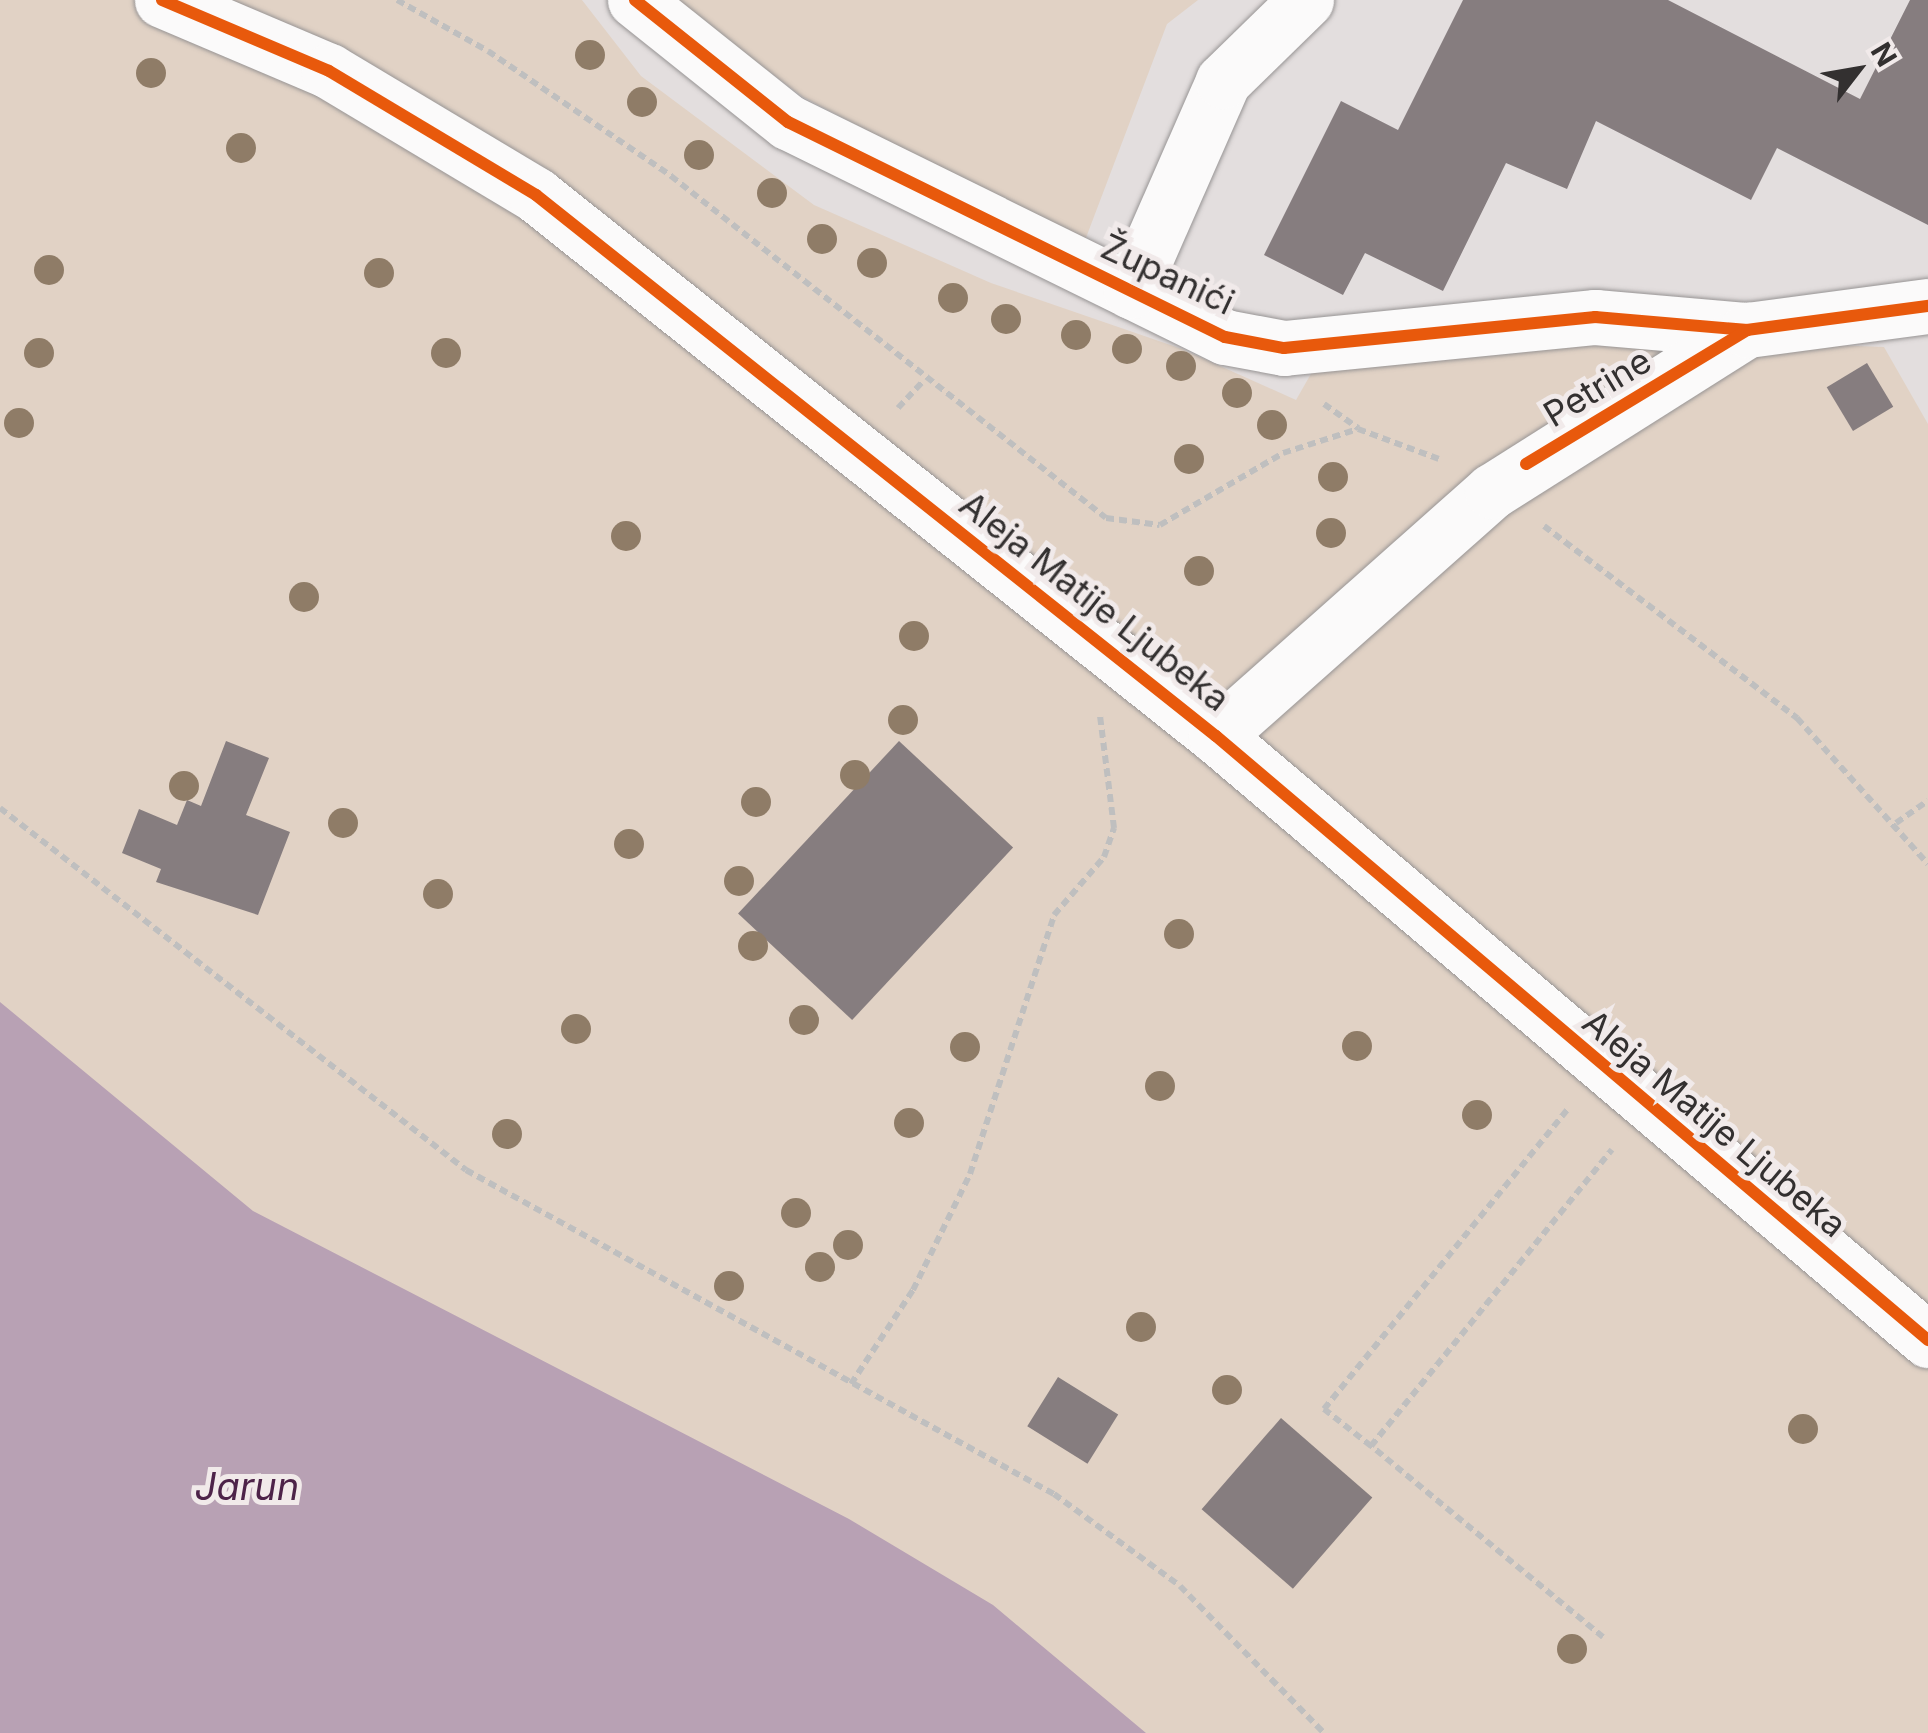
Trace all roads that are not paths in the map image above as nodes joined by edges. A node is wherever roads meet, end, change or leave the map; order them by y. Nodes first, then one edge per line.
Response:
1 (162, 0) edge
2 (635, 0) edge
3 (1306, 0) edge
4 (1132, 290) junction
5 (1928, 306) edge
6 (1748, 330) junction
7 (1216, 736) junction
8 (1928, 1340) edge

1 - 7 street, Aleja Matije Ljubeka
2 - 4 street, Županići
3 - 4 street
4 - 6 street, Županići
5 - 6 street, Petrine
6 - 7 street, Petrine
7 - 8 street, Aleja Matije Ljubeka

